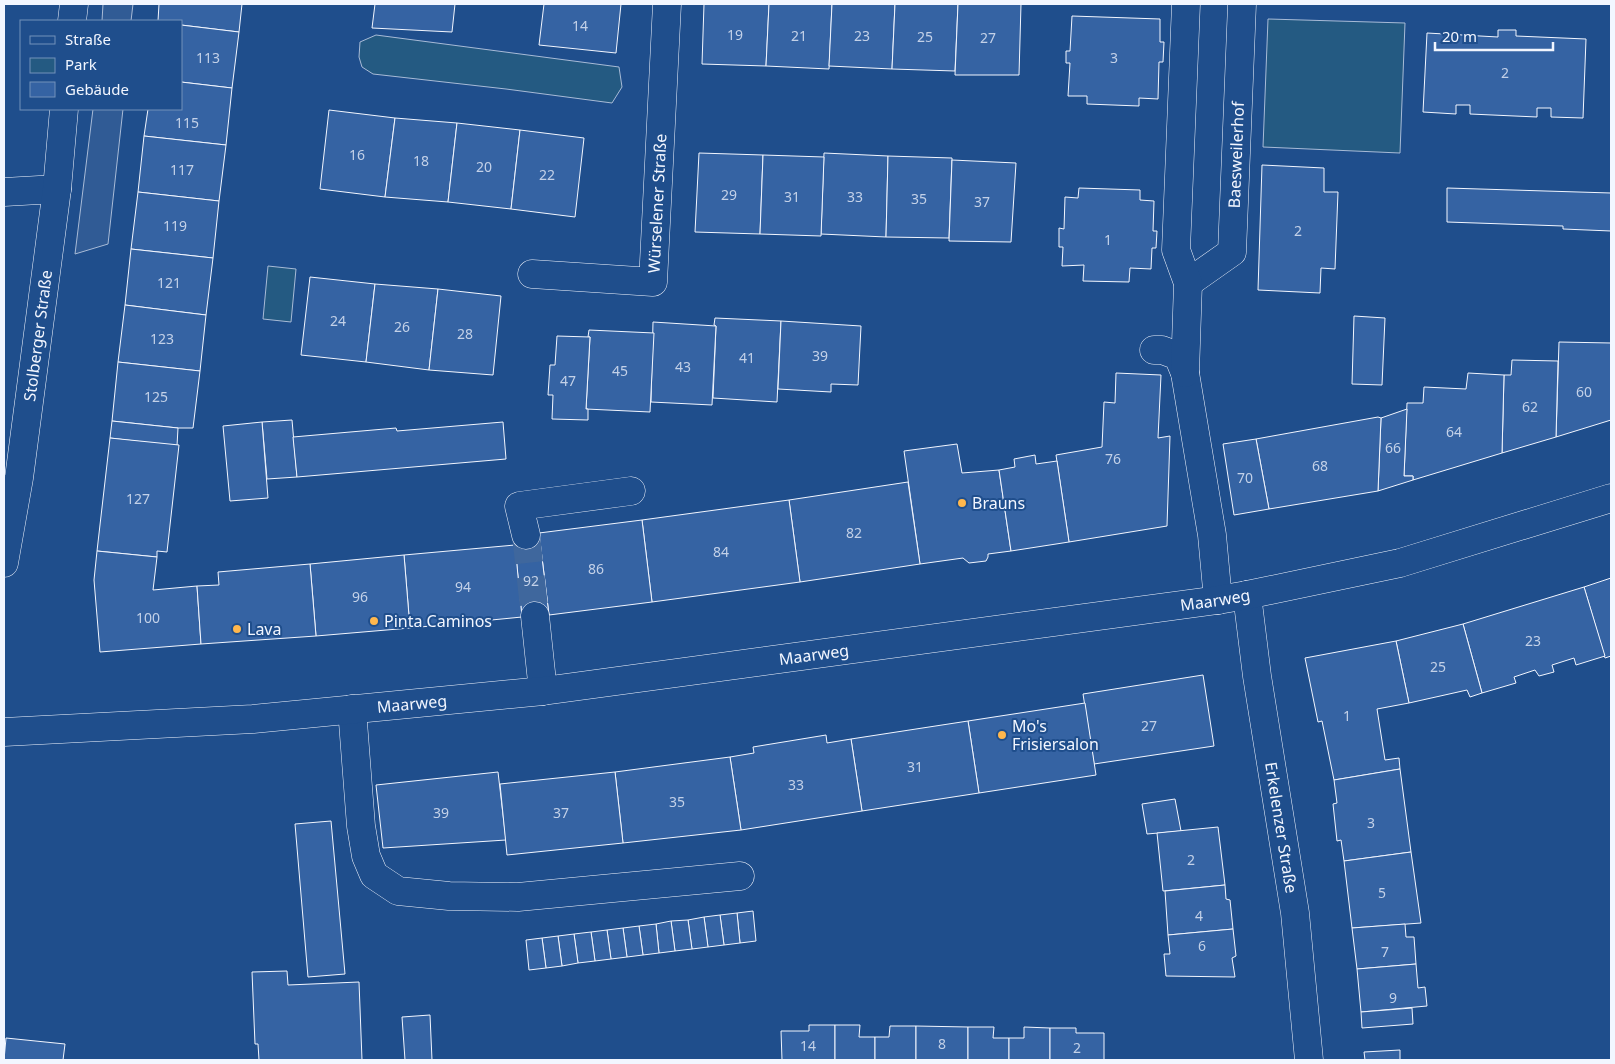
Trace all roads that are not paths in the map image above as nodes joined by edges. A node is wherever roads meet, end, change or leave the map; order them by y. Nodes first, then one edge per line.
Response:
1 (74, 4) edge
2 (667, 4) edge
3 (1186, 4) edge
4 (1242, 4) edge
5 (72, 20) edge
6 (64, 110) edge
7 (57, 189) junction
8 (4, 192) edge
9 (532, 274) dead end
10 (1188, 283) junction
11 (1154, 350) dead end
12 (1185, 373) junction
13 (631, 491) dead end
14 (1611, 498) edge
15 (526, 535) tunnel mouth
16 (4, 562) edge
17 (1247, 595) junction
18 (1218, 600) junction
19 (535, 616) tunnel mouth
20 (543, 691) junction
21 (352, 710) junction
22 (4, 732) edge
23 (740, 876) dead end
24 (1309, 1060) edge

1 - 5 main road
2 - 9 main road, Würselener Straße
3 - 10 main road
4 - 10 main road, Baesweilerhof
6 - 7 main road, Stolberger Straße
7 - 8 main road
7 - 16 main road, Stolberger Straße
10 - 12 main road
11 - 12 main road
12 - 18 main road
13 - 15 main road
14 - 17 main road, Maarweg
17 - 18 main road, Maarweg
17 - 24 main road, Erkelenzer Straße
18 - 20 main road, Maarweg
19 - 20 main road
20 - 21 main road, Maarweg
21 - 22 main road, Maarweg
21 - 23 main road

